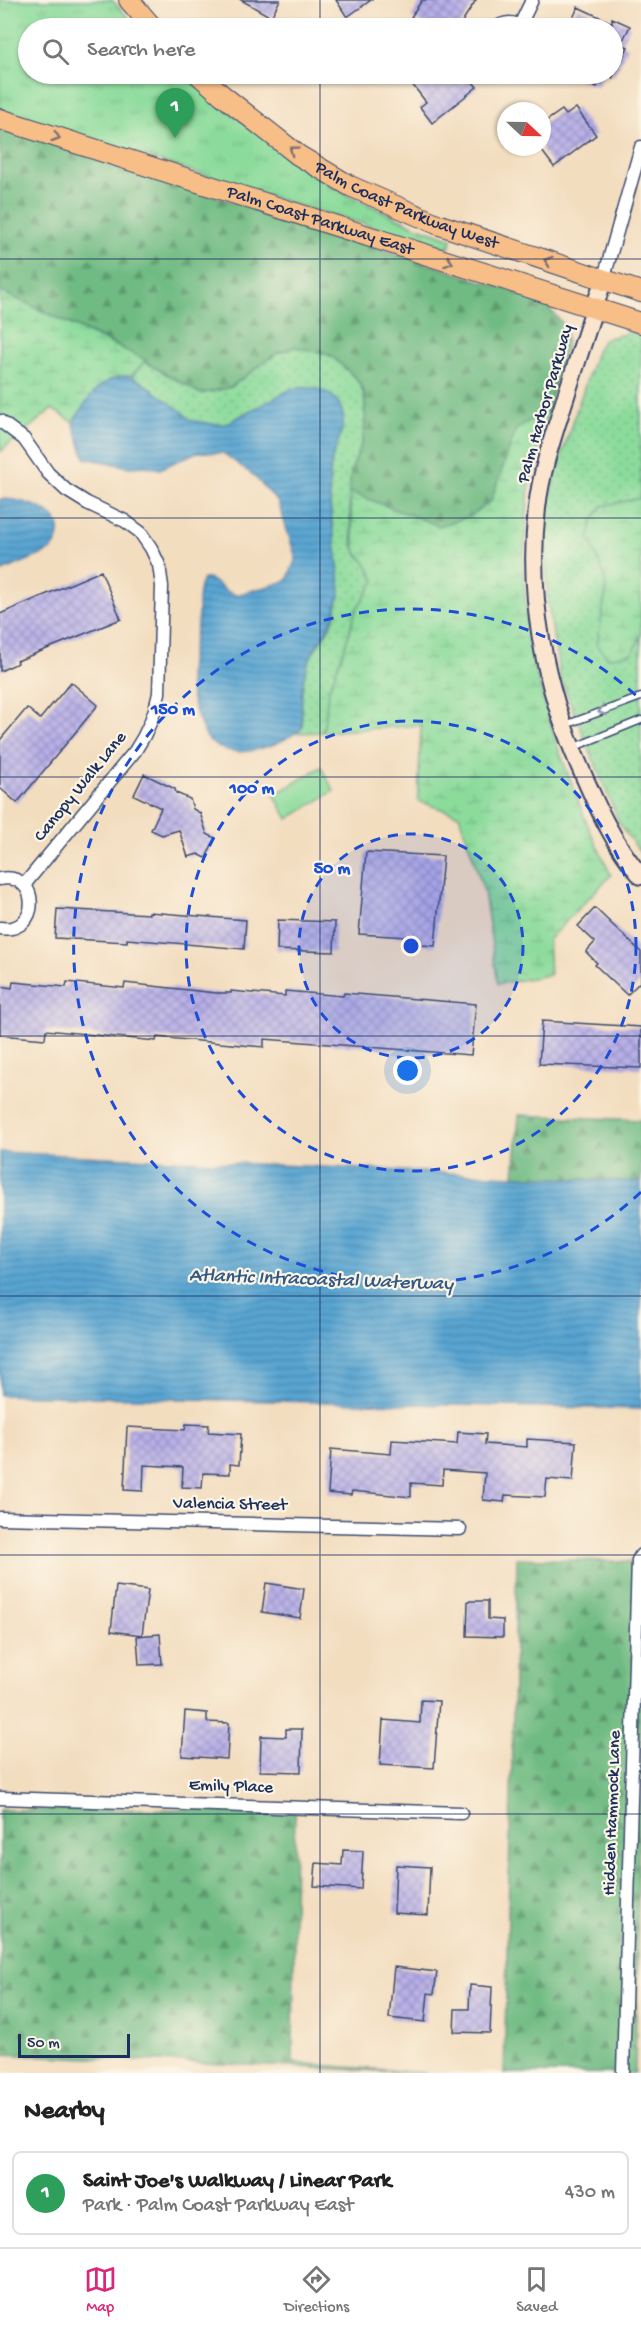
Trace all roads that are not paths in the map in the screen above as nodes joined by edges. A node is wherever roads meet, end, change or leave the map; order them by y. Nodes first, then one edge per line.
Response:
1 (129, 0) edge
2 (532, 0) edge
3 (144, 18) edge
4 (525, 18) edge
5 (210, 84) edge
6 (0, 119) edge
7 (641, 147) edge
8 (603, 280) junction
9 (641, 292) edge
10 (594, 309) junction
11 (641, 323) edge
12 (0, 422) edge
13 (641, 697) edge
14 (641, 720) edge
15 (563, 725) junction
16 (572, 749) junction
17 (641, 876) edge
18 (0, 879) edge
19 (24, 885) junction
20 (0, 928) edge
21 (0, 1518) edge
22 (460, 1529) dead end
23 (641, 1555) edge
24 (0, 1798) edge
25 (461, 1813) dead end
26 (623, 2073) edge

1 - 3 main road
2 - 4 street
8 -> 5 main road, Palm Coast Parkway West
6 -> 10 main road, Palm Coast Parkway East
7 - 8 street
8 - 9 main road, Palm Coast Parkway West
8 - 10 street, Palm Harbor Parkway
10 - 11 main road, Palm Coast Parkway East
10 - 15 street, Palm Harbor Parkway
12 - 19 street, Canopy Walk Lane
13 -> 15 lane
14 - 16 lane
15 - 16 street, Palm Harbor Parkway
16 - 17 street, Palm Harbor Parkway
18 - 19 street
19 - 20 street
21 - 22 street, Valencia Street
23 - 26 street, Hidden Hammock Lane
24 - 25 street, Emily Place

